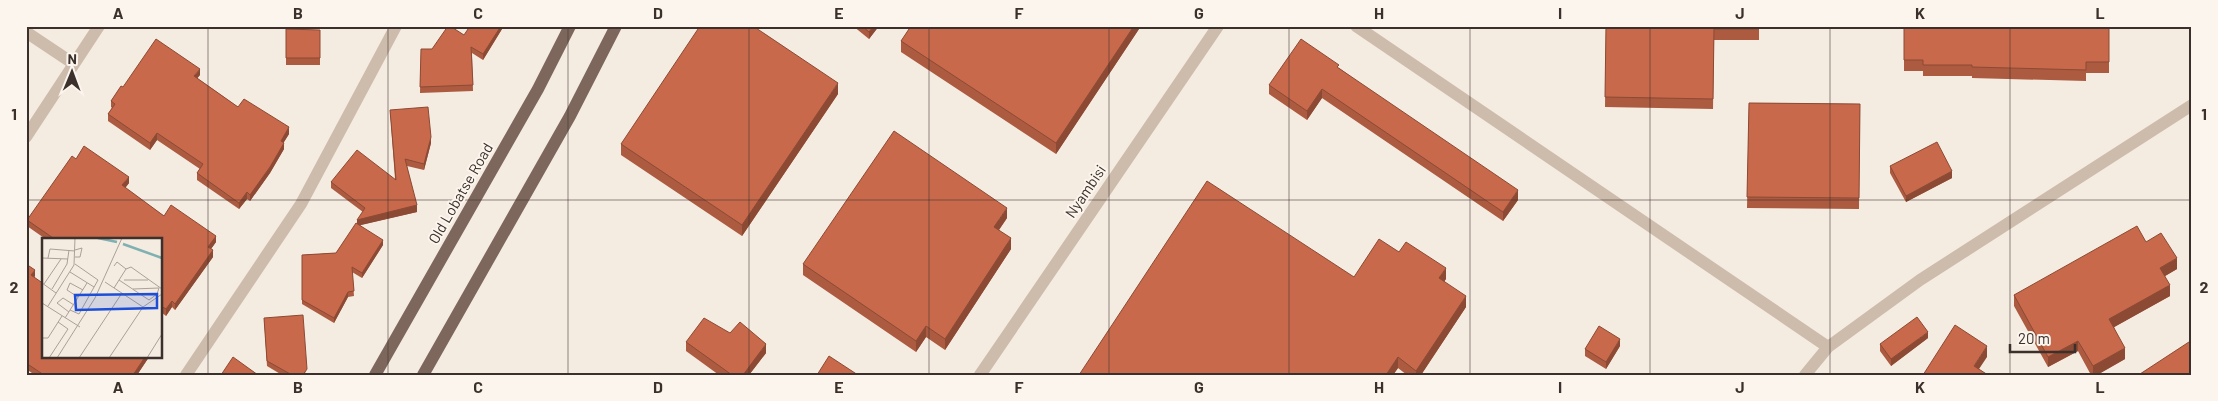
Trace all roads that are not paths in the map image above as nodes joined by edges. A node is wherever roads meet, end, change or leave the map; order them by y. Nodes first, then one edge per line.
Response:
1 (100, 26) edge
2 (396, 26) edge
3 (570, 26) edge
4 (616, 26) edge
5 (1218, 26) edge
6 (1356, 26) edge
7 (26, 32) edge
8 (74, 64) junction
9 (2192, 105) edge
10 (26, 137) edge
11 (1828, 347) junction
12 (186, 375) edge
13 (375, 375) edge
14 (423, 375) edge
15 (980, 375) edge
16 (1805, 375) edge

1 - 8 street
2 - 12 street
3 - 13 main road, Old Lobatse Road
4 - 14 main road
5 - 15 street, Nyambisi
6 - 11 street
7 - 8 street
8 - 10 street
9 - 11 street
11 - 16 street

